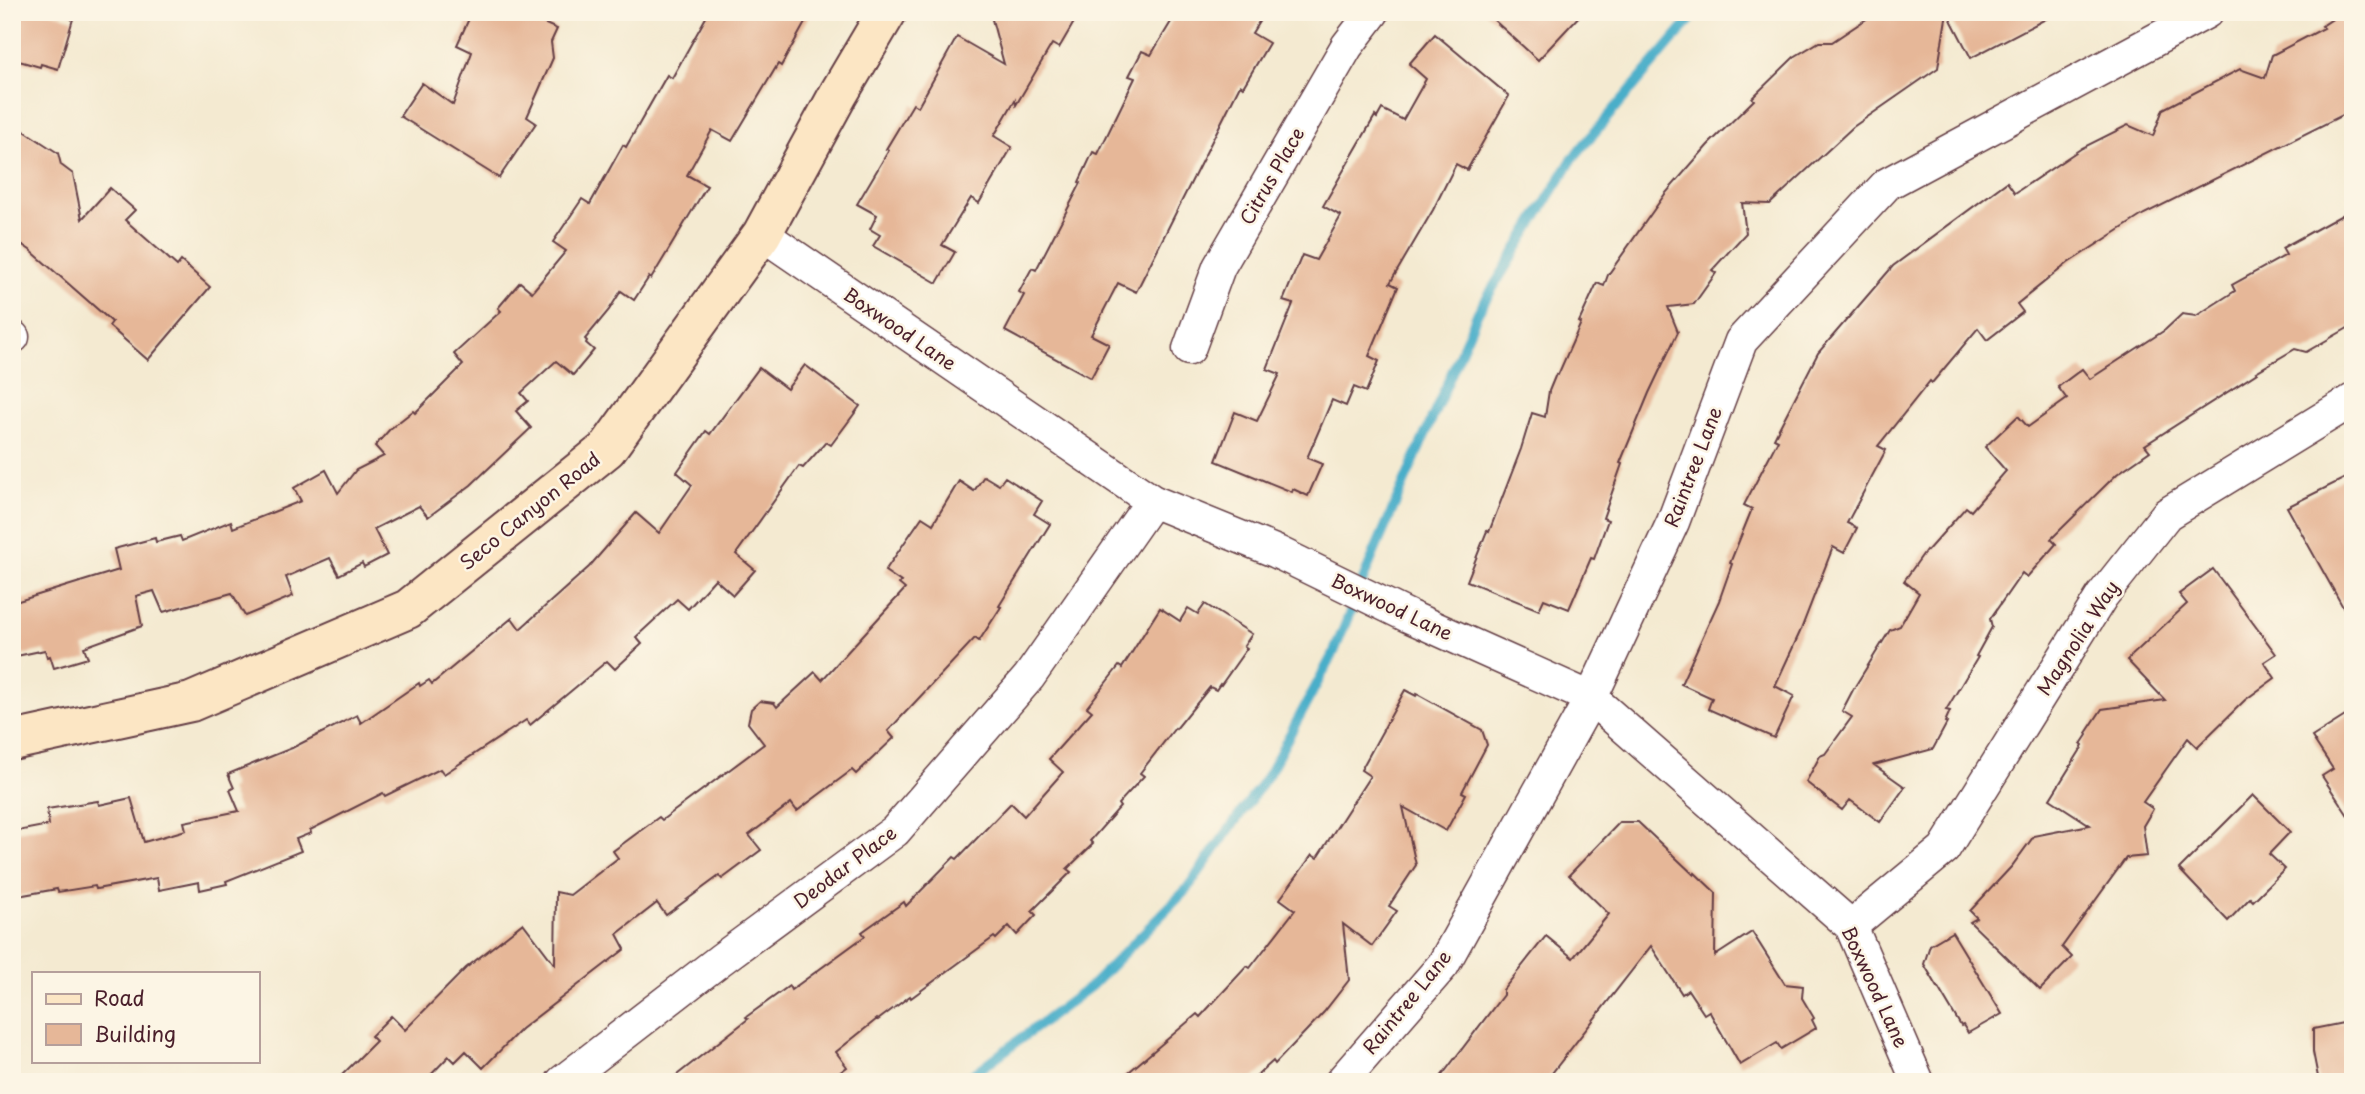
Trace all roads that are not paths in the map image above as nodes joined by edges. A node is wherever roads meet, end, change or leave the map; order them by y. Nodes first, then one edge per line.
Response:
1 (887, 12) edge
2 (1373, 12) edge
3 (2207, 12) edge
4 (762, 234) junction
5 (1189, 349) dead end
6 (2353, 400) edge
7 (1152, 501) junction
8 (1591, 698) junction
9 (12, 741) edge
10 (1851, 926) junction
11 (562, 1082) edge
12 (1341, 1082) edge
13 (1918, 1082) edge

1 - 4 street, Seco Canyon Road
2 - 5 street, Citrus Place
3 - 8 street, Raintree Lane
4 - 7 street, Boxwood Lane
4 - 9 street, Seco Canyon Road
6 - 10 street, Magnolia Way
7 - 8 street, Boxwood Lane
7 - 11 street, Deodar Place
8 - 10 street, Boxwood Lane
8 - 12 street, Raintree Lane
10 - 13 street, Boxwood Lane

